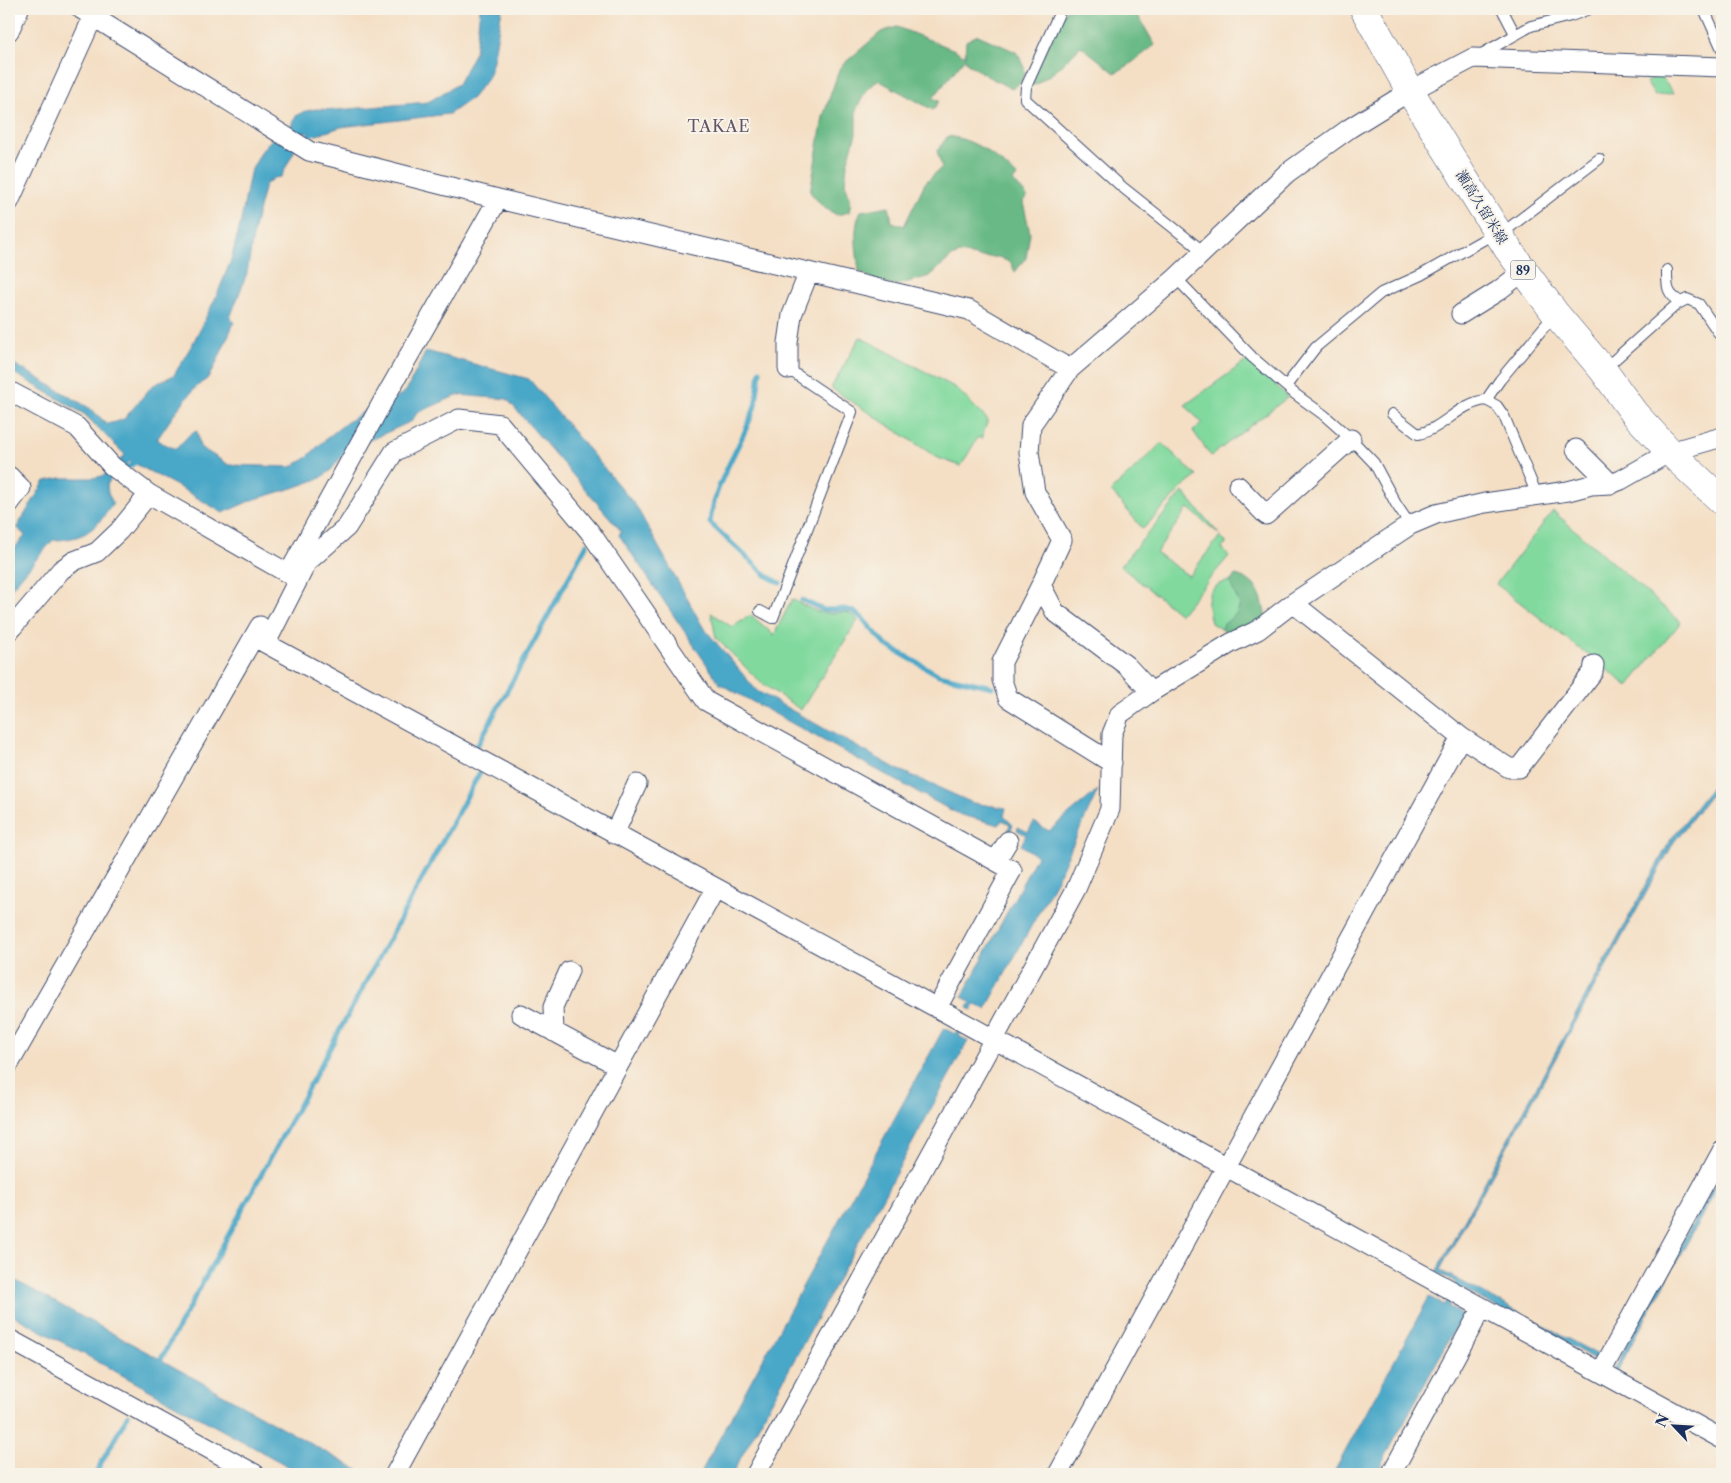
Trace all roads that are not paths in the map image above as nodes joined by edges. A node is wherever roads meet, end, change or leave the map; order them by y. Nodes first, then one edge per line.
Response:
1 (19, 9) edge
2 (1060, 9) edge
3 (1364, 9) edge
4 (1502, 9) edge
5 (1589, 9) edge
6 (1704, 9) edge
7 (87, 13) edge
8 (9, 31) edge
9 (1515, 34) junction
10 (1722, 49) edge
11 (1473, 58) junction
12 (1722, 67) edge
13 (1410, 91) junction
14 (1599, 159) dead end
15 (498, 199) junction
16 (9, 202) edge
17 (1495, 236) junction
18 (1204, 252) junction
19 (1667, 270) dead end
20 (1524, 271) junction
21 (809, 272) junction
22 (1176, 278) junction
23 (1681, 302) junction
24 (1461, 314) dead end
25 (1549, 321) dead end
26 (1722, 338) edge
27 (788, 369) joint
28 (1070, 369) junction
29 (1603, 370) junction
30 (1286, 386) junction
31 (9, 391) edge
32 (1486, 400) junction
33 (1392, 414) dead end
34 (1722, 437) edge
35 (1351, 439) junction
36 (1576, 450) dead end
37 (1670, 452) junction
38 (9, 476) edge
39 (1610, 484) junction
40 (1238, 486) dead end
41 (149, 494) junction
42 (1535, 495) junction
43 (1722, 501) edge
44 (9, 504) edge
45 (1410, 525) junction
46 (289, 574) junction
47 (1041, 584) junction
48 (1293, 604) junction
49 (760, 611) dead end
50 (9, 631) edge
51 (260, 640) junction
52 (1594, 665) dead end
53 (1151, 692) junction
54 (1462, 737) junction
55 (1112, 763) junction
56 (636, 784) dead end
57 (614, 834) junction
58 (1008, 841) dead end
59 (996, 861) junction
60 (715, 889) junction
61 (569, 971) dead end
62 (937, 1008) junction
63 (521, 1014) dead end
64 (554, 1032) junction
65 (994, 1040) junction
66 (9, 1064) edge
67 (618, 1066) junction
68 (1722, 1151) edge
69 (1226, 1167) junction
70 (1482, 1308) junction
71 (9, 1339) edge
72 (1601, 1372) junction
73 (1722, 1439) edge
74 (255, 1474) edge
75 (395, 1474) edge
76 (756, 1474) edge
77 (1058, 1474) edge
78 (1391, 1474) edge

1 - 8 street
2 - 18 lane
3 - 13 main road, 瀬高久留米線 / 89
4 - 9 lane
5 - 9 lane
6 - 10 lane
7 - 15 street
7 - 16 street
9 - 11 lane
11 - 12 street
11 - 13 street
13 - 17 main road, 瀬高久留米線 / 89
13 - 18 street
14 - 17 lane
15 - 21 street
15 - 46 street
17 - 20 main road, 瀬高久留米線 / 89
17 - 30 lane
18 - 22 street
19 - 23 lane
20 - 24 street
20 - 29 main road, 瀬高久留米線 / 89
21 - 27 street
21 - 28 street
22 - 28 street
22 - 30 lane
23 - 26 lane
23 - 29 lane
25 - 32 lane
27 - 49 lane
28 - 47 street
29 - 37 main road, 瀬高久留米線 / 89
30 - 35 lane
31 - 41 street
32 - 33 lane
32 - 42 lane
34 - 37 street
35 - 40 street
35 - 45 lane
36 - 39 street
37 - 39 street
37 - 43 main road, 瀬高久留米線 / 89
38 - 44 street
39 - 42 street
41 - 46 street
41 - 50 street
42 - 45 street
45 - 48 street
46 - 51 street
47 - 53 street
47 - 55 street
48 - 53 street
48 - 54 street
51 - 57 street
51 - 59 street
51 - 66 street
52 - 54 street
53 - 55 street
54 - 69 street
55 - 65 street
56 - 57 street
57 - 60 street
58 - 59 street
59 - 62 street
60 - 62 street
60 - 67 street
61 - 64 street
62 - 65 street
63 - 64 street
64 - 67 street
65 - 69 street
65 - 76 street
67 - 75 street
68 - 72 street
69 - 70 street
69 - 77 street
70 - 72 street
70 - 78 street
71 - 74 street
72 - 73 street

